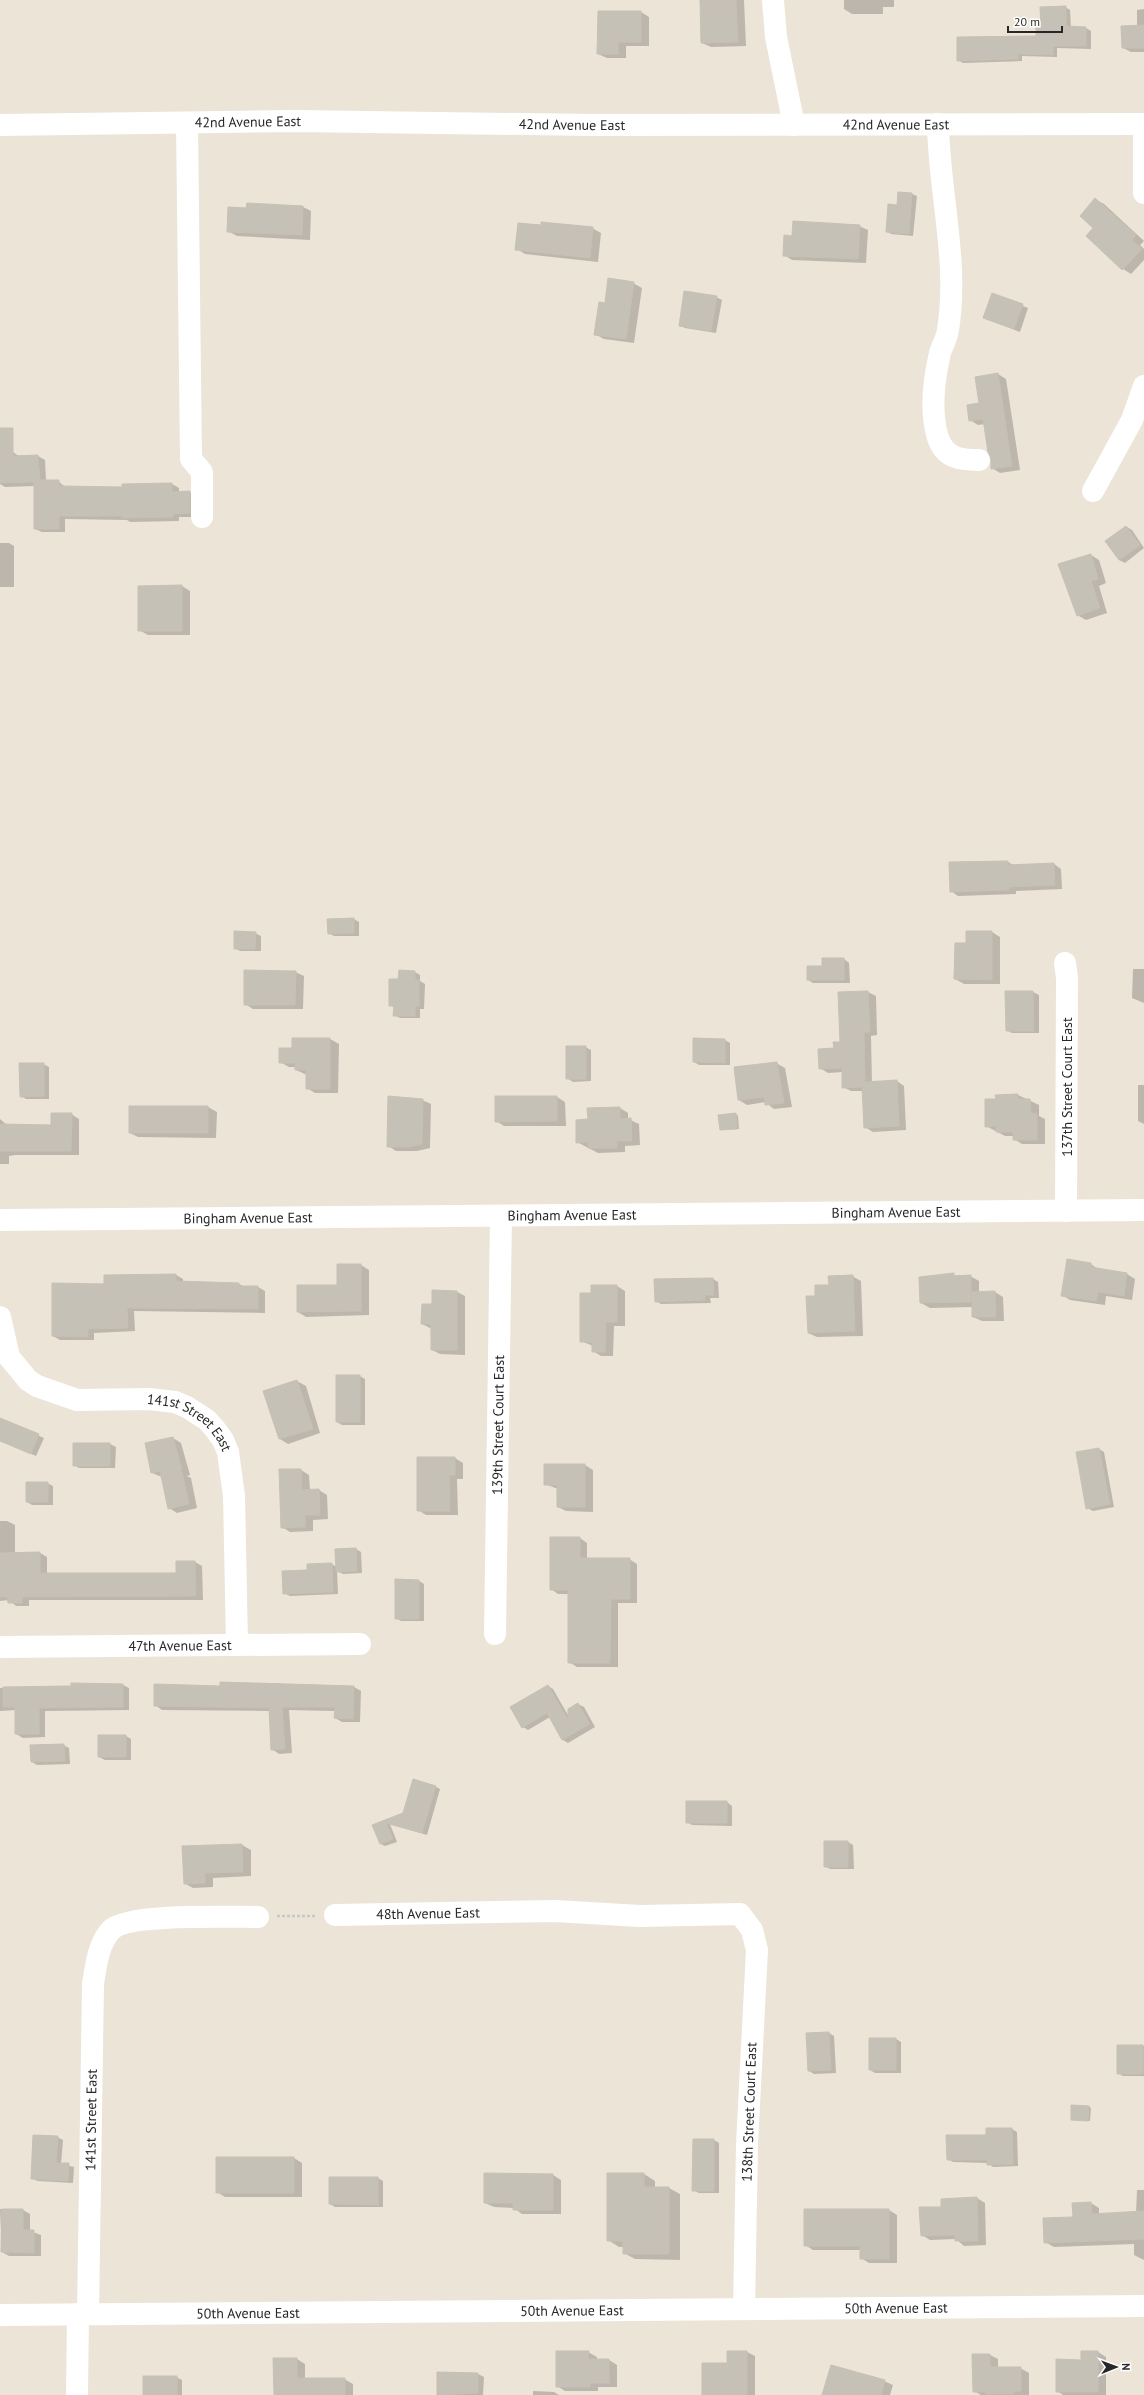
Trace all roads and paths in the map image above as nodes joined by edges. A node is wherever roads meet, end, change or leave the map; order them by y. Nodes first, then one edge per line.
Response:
1 (773, 0) edge
2 (187, 123) junction
3 (794, 124) junction
4 (938, 124) junction
5 (1144, 124) edge
6 (0, 126) edge
7 (1144, 130) edge
8 (1144, 193) edge
9 (1144, 386) edge
10 (979, 460) dead end
11 (1093, 492) dead end
12 (202, 517) dead end
13 (1065, 963) dead end
14 (1144, 1210) edge
15 (1066, 1211) junction
16 (501, 1216) junction
17 (0, 1220) edge
18 (0, 1317) edge
19 (495, 1634) dead end
20 (237, 1643) junction
21 (360, 1644) dead end
22 (0, 1647) edge
23 (335, 1915) joint
24 (258, 1916) joint
25 (743, 1918) joint
26 (1144, 2306) edge
27 (744, 2309) junction
28 (83, 2314) junction
29 (0, 2315) edge
30 (77, 2395) edge

1 - 3 street
2 - 3 street, 42nd Avenue East
2 - 6 street, 42nd Avenue East
2 - 12 street
3 - 4 street, 42nd Avenue East
4 - 5 street, 42nd Avenue East
4 - 10 street
7 - 8 street
9 - 11 street
13 - 15 street, 137th Street Court East
14 - 15 street, Bingham Avenue East
15 - 16 street, Bingham Avenue East
16 - 17 street, Bingham Avenue East
16 - 19 street, 139th Street Court East
18 - 20 street, 141st Street East
20 - 21 street, 47th Avenue East
20 - 22 street, 47th Avenue East
23 - 24 path
23 - 25 street, 48th Avenue East
24 - 28 street, 141st Street East
25 - 27 street, 138th Street Court East
26 - 27 street, 50th Avenue East
27 - 28 street, 50th Avenue East
28 - 29 street, 50th Avenue East
28 - 30 street, 141st Street East

